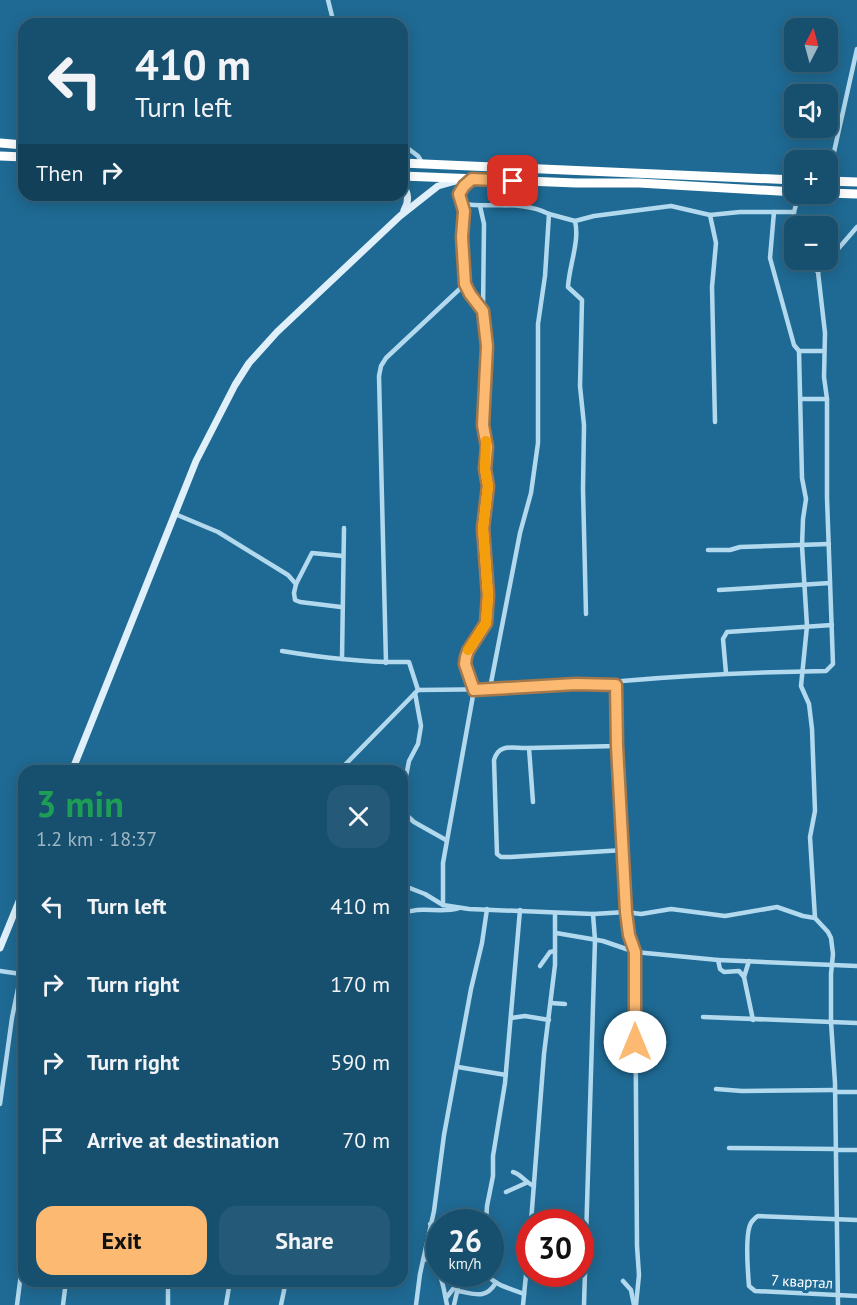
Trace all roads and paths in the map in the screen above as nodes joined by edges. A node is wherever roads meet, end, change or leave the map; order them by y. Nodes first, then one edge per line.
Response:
1 (328, 0) edge
2 (332, 18) edge
3 (857, 49) edge
4 (0, 143) edge
5 (18, 144) edge
6 (408, 148) edge
7 (834, 150) edge
8 (0, 156) edge
9 (18, 157) edge
10 (408, 163) edge
11 (423, 164) junction
12 (408, 176) edge
13 (472, 179) junction
14 (784, 180) edge
15 (838, 181) edge
16 (857, 182) edge
17 (784, 192) edge
18 (838, 193) edge
19 (857, 194) edge
20 (460, 200) junction
21 (407, 201) edge
22 (795, 204) edge
23 (480, 206) junction
24 (774, 212) junction
25 (794, 212) junction
26 (549, 214) junction
27 (710, 215) junction
28 (399, 216) junction
29 (794, 216) edge
30 (575, 222) junction
31 (857, 227) edge
32 (818, 272) joint
33 (465, 284) junction
34 (483, 311) junction
35 (799, 351) junction
36 (824, 351) junction
37 (801, 399) junction
38 (827, 399) junction
39 (715, 422) dead end
40 (175, 514) junction
41 (344, 528) dead end
42 (829, 544) junction
43 (802, 546) junction
44 (708, 550) dead end
45 (343, 556) junction
46 (830, 583) junction
47 (297, 584) junction
48 (805, 584) junction
49 (719, 590) dead end
50 (342, 607) junction
51 (586, 614) dead end
52 (832, 625) junction
53 (807, 626) junction
54 (282, 651) dead end
55 (342, 659) junction
56 (386, 663) junction
57 (801, 671) junction
58 (726, 673) junction
59 (616, 685) junction
60 (490, 688) junction
61 (474, 690) junction
62 (417, 691) junction
63 (617, 746) junction
64 (529, 748) junction
65 (74, 765) edge
66 (345, 765) edge
67 (408, 766) edge
68 (532, 802) dead end
69 (408, 816) edge
70 (446, 840) junction
71 (624, 850) junction
72 (408, 887) edge
73 (18, 903) edge
74 (443, 905) junction
75 (462, 908) junction
76 (487, 909) junction
77 (520, 910) junction
78 (408, 912) edge
79 (626, 912) junction
80 (555, 913) junction
81 (593, 914) junction
82 (815, 918) junction
83 (556, 933) junction
84 (595, 940) junction
85 (0, 948) edge
86 (555, 951) junction
87 (635, 952) junction
88 (718, 960) junction
89 (749, 961) junction
90 (832, 964) junction
91 (540, 966) dead end
92 (857, 966) edge
93 (0, 971) edge
94 (18, 973) edge
95 (744, 977) junction
96 (18, 992) edge
97 (551, 1003) junction
98 (565, 1004) dead end
99 (703, 1017) dead end
100 (511, 1018) junction
101 (549, 1020) junction
102 (753, 1020) junction
103 (831, 1022) junction
104 (857, 1023) edge
105 (458, 1067) junction
106 (506, 1074) junction
107 (716, 1089) dead end
108 (835, 1091) junction
109 (857, 1092) edge
110 (0, 1104) edge
111 (729, 1148) dead end
112 (836, 1150) junction
113 (857, 1150) edge
114 (513, 1172) dead end
115 (526, 1183) junction
116 (534, 1186) junction
117 (506, 1192) dead end
118 (434, 1209) edge
119 (488, 1209) edge
120 (532, 1209) edge
121 (584, 1209) edge
122 (836, 1220) junction
123 (857, 1220) edge
124 (426, 1243) edge
125 (423, 1258) junction
126 (622, 1281) dead end
127 (628, 1285) junction
128 (638, 1285) junction
129 (504, 1286) edge
130 (19, 1287) edge
131 (65, 1287) edge
132 (168, 1287) edge
133 (229, 1287) edge
134 (285, 1287) edge
135 (455, 1287) edge
136 (458, 1287) edge
137 (493, 1287) edge
138 (525, 1287) edge
139 (584, 1287) edge
140 (458, 1291) junction
141 (524, 1294) junction
142 (837, 1295) junction
143 (857, 1296) edge
144 (446, 1298) junction
145 (17, 1305) edge
146 (63, 1305) edge
147 (168, 1305) edge
148 (225, 1305) edge
149 (281, 1305) edge
150 (416, 1305) edge
151 (447, 1305) edge
152 (454, 1305) edge
153 (523, 1305) edge
154 (584, 1305) edge
155 (635, 1305) edge
156 (838, 1305) edge

1 - 2 street
3 - 7 street
4 - 5 highway
6 - 11 street
8 - 9 highway
10 - 11 highway
11 - 14 highway
12 - 13 highway
13 - 17 highway
13 - 20 street
13 - 28 main road
15 - 16 highway
18 - 19 highway
20 - 23 street
20 - 33 street
21 - 28 main road
22 - 25 street
23 - 26 street
23 - 34 street
24 - 25 street
24 - 27 street
24 - 35 street
25 - 29 street
26 - 30 street
26 - 60 street
27 - 30 street
27 - 39 street
28 - 40 main road
30 - 51 street
31 - 32 street
32 - 36 street
33 - 34 street
33 - 56 street
34 - 61 street
35 - 36 street
35 - 37 street
36 - 38 street
37 - 38 street
37 - 43 street
38 - 42 street
40 - 47 street
40 - 65 main road
41 - 45 street
42 - 43 street
42 - 46 street
43 - 44 street
43 - 48 street
45 - 47 street
45 - 50 street
46 - 48 street
46 - 52 street
47 - 50 street
48 - 49 street
48 - 53 street
50 - 55 street
52 - 53 street
52 - 57 street
53 - 57 street
53 - 58 street
54 - 55 street
55 - 56 street
56 - 62 street
57 - 58 street
57 - 82 street
58 - 59 street
59 - 60 street
59 - 63 street
60 - 61 street
61 - 62 street
61 - 70 street
62 - 66 street
62 - 67 street
63 - 64 street
63 - 71 street
64 - 68 street
64 - 71 street
69 - 70 street
70 - 74 street
71 - 79 street
72 - 74 street
73 - 85 main road
74 - 75 street
75 - 76 street
75 - 78 street
76 - 77 street
76 - 105 street
77 - 80 street
77 - 100 street
79 - 81 street
79 - 82 street
79 - 87 street
80 - 81 street
80 - 83 street
81 - 84 street
82 - 90 street
83 - 84 street
83 - 86 street
84 - 87 street
84 - 121 street
86 - 91 street
86 - 97 street
87 - 88 street
87 - 128 street
88 - 89 street
88 - 95 street
89 - 90 street
89 - 95 street
90 - 92 street
90 - 103 street
93 - 94 street
95 - 102 street
96 - 110 street
97 - 98 street
97 - 101 street
99 - 102 street
100 - 101 street
100 - 106 street
101 - 116 street
102 - 103 street
103 - 104 street
103 - 108 street
105 - 106 street
105 - 118 street
106 - 119 street
107 - 108 street
108 - 109 street
108 - 112 street
111 - 112 street
112 - 113 street
112 - 122 street
114 - 115 street
115 - 116 street
115 - 117 street
116 - 120 street
122 - 123 street
122 - 142 street
122 - 142 street, 7 квартал
124 - 125 street
125 - 144 street
125 - 150 street
126 - 127 street
127 - 128 street
127 - 155 street
128 - 155 street
129 - 141 street
130 - 145 street
131 - 146 street
132 - 147 street
133 - 148 street
134 - 149 street
135 - 144 street
136 - 140 street
137 - 140 street
138 - 141 street
139 - 154 street
140 - 152 street
141 - 153 street
142 - 143 street, 7 квартал
142 - 156 street
144 - 151 street

